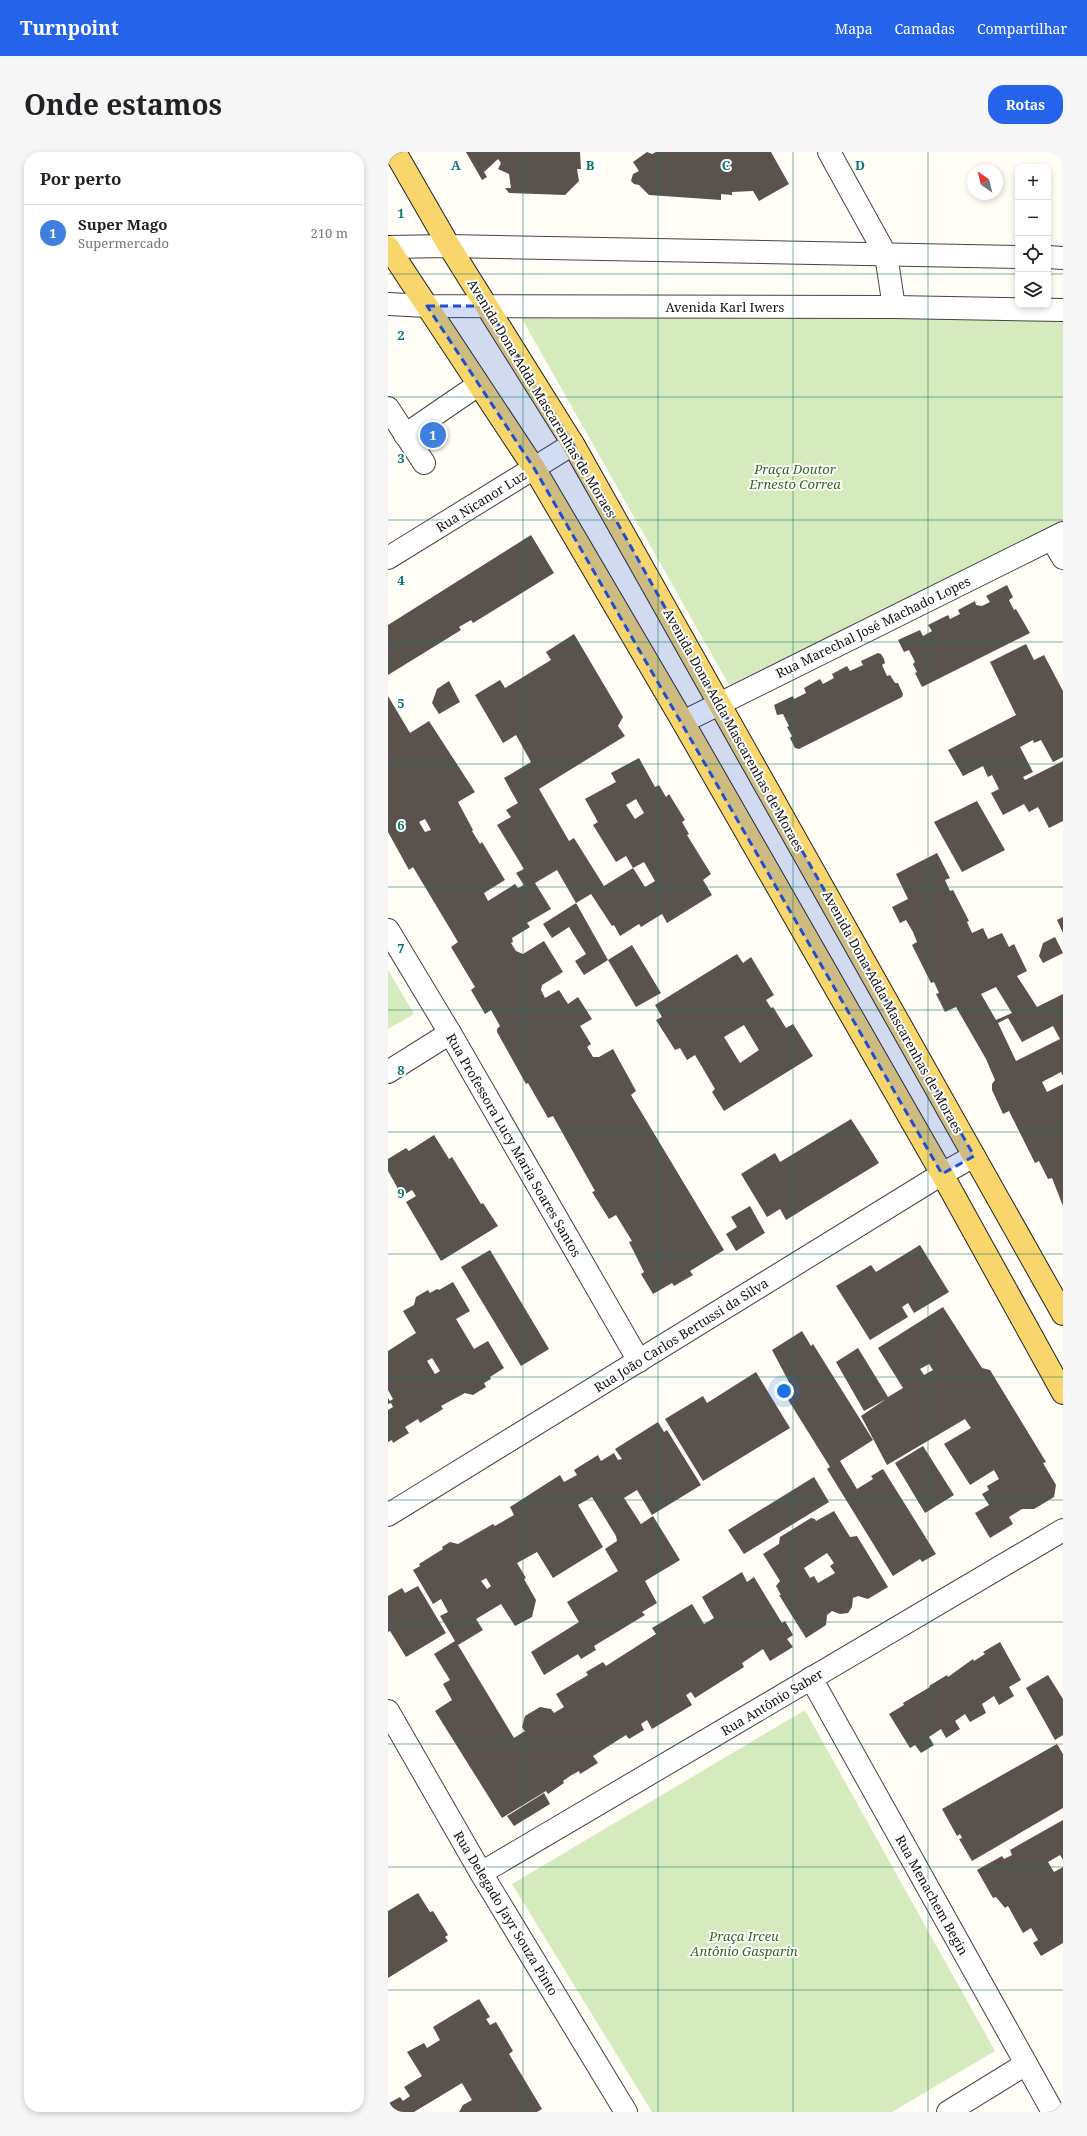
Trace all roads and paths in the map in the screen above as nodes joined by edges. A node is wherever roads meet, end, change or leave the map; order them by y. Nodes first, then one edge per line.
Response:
1 (395, 152) edge
2 (828, 152) edge
3 (449, 246) junction
4 (388, 247) edge
5 (886, 255) junction
6 (1015, 257) edge
7 (1051, 257) edge
8 (1063, 258) edge
9 (388, 304) edge
10 (427, 306) junction
11 (487, 306) junction
12 (894, 307) junction
13 (1063, 310) edge
14 (478, 384) junction
15 (388, 408) edge
16 (406, 435) junction
17 (573, 444) junction
18 (424, 463) dead end
19 (534, 468) junction
20 (1058, 536) edge
21 (388, 558) edge
22 (1063, 558) edge
23 (718, 703) junction
24 (683, 722) junction
25 (388, 930) edge
26 (450, 1033) junction
27 (388, 1072) edge
28 (974, 1156) junction
29 (942, 1174) junction
30 (1063, 1314) edge
31 (639, 1361) junction
32 (1063, 1393) edge
33 (388, 1515) edge
34 (1063, 1530) edge
35 (811, 1678) junction
36 (388, 1711) edge
37 (481, 1873) junction
38 (1026, 2064) junction
39 (626, 2112) edge
40 (948, 2112) edge
41 (1053, 2112) edge

1 - 3 main road, Avenida Dona Adda Mascarenhas de Moraes
2 - 5 street
3 - 4 street
3 - 5 street
3 - 11 main road, Avenida Dona Adda Mascarenhas de Moraes
4 - 10 main road
5 - 6 street
5 - 12 street
7 - 8 street
9 - 10 street, Avenida Karl Iwers
10 - 11 street, Avenida Karl Iwers
10 - 14 main road
11 - 12 street, Avenida Karl Iwers
11 - 17 main road, Avenida Dona Adda Mascarenhas de Moraes
12 - 13 street, Avenida Karl Iwers
14 - 16 street
14 - 19 main road
15 - 16 street
16 - 18 street
17 - 19 street, Rua Nicanor Luz
17 - 23 main road, Avenida Dona Adda Mascarenhas de Moraes
19 - 21 street, Rua Nicanor Luz
19 - 24 main road
20 - 22 street
20 - 23 street, Rua Marechal José Machado Lopes
23 - 24 street, Rua Marechal José Machado Lopes
23 - 28 main road, Avenida Dona Adda Mascarenhas de Moraes
24 - 29 main road
25 - 26 street, Rua Professora Lucy Maria Soares Santos
26 - 27 street
26 - 31 street, Rua Professora Lucy Maria Soares Santos
28 - 29 street, Rua João Carlos Bertussi da Silva
28 - 30 main road, Avenida Dona Adda Mascarenhas de Moraes
29 - 31 street, Rua João Carlos Bertussi da Silva
29 - 32 main road
31 - 33 street, Rua João Carlos Bertussi da Silva
34 - 35 street, Rua Antônio Saber
35 - 37 street, Rua Antônio Saber
35 - 38 street, Rua Menachem Begin
36 - 37 street, Rua Delegado Jayr Souza Pinto
37 - 39 street, Rua Delegado Jayr Souza Pinto
38 - 40 street
38 - 41 street, Rua Menachem Begin

